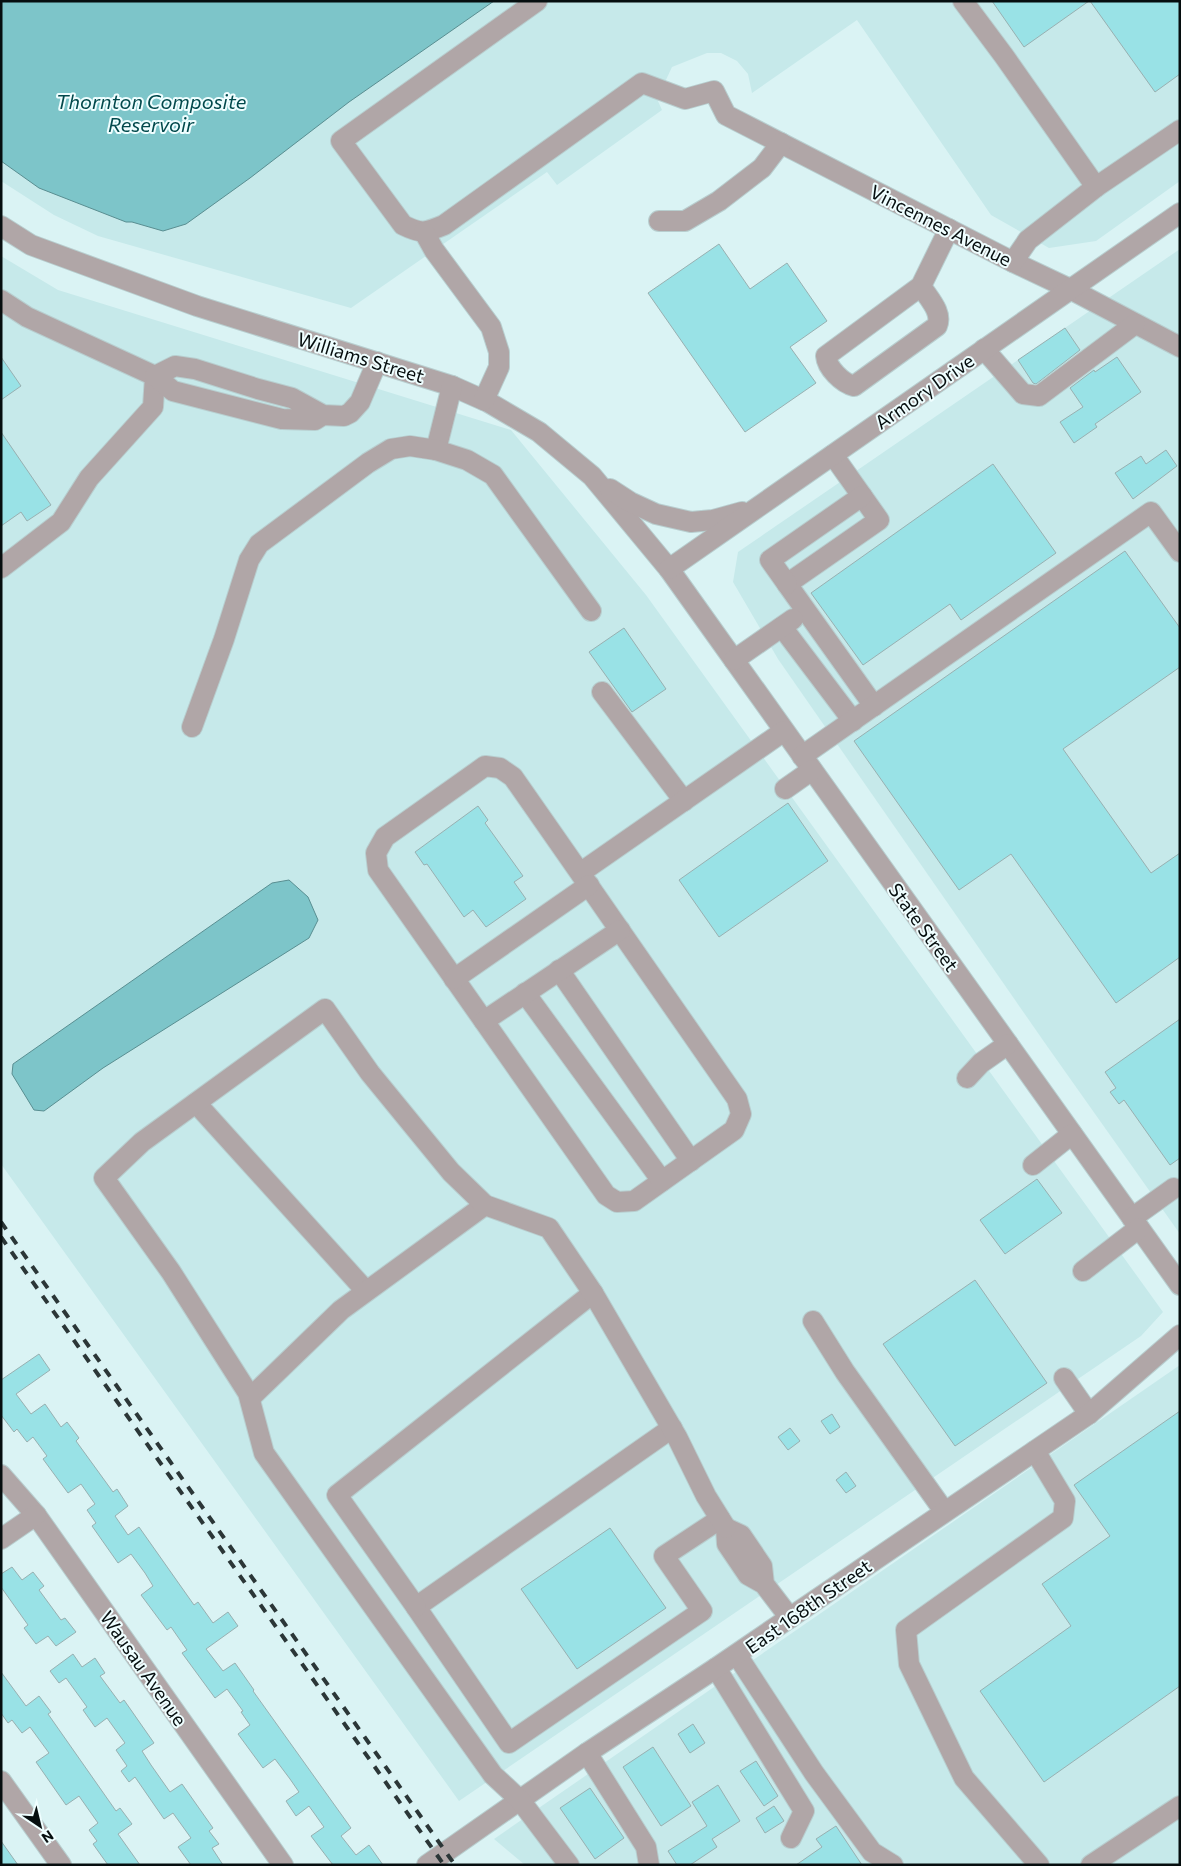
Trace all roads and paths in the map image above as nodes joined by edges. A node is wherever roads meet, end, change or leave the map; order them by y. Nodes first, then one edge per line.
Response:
1 (537, 1) edge
2 (963, 1) edge
3 (1180, 130) edge
4 (781, 143) junction
5 (1096, 187) junction
6 (1180, 213) edge
7 (659, 221) dead end
8 (1, 226) edge
9 (948, 229) junction
10 (424, 232) junction
11 (1013, 262) junction
12 (921, 286) junction
13 (1070, 289) junction
14 (1, 300) edge
15 (1135, 324) junction
16 (1180, 348) edge
17 (984, 349) junction
18 (376, 362) junction
19 (154, 376) junction
20 (452, 386) junction
21 (484, 400) junction
22 (323, 415) junction
23 (436, 450) junction
24 (833, 455) junction
25 (592, 476) junction
26 (862, 496) junction
27 (756, 508) junction
28 (1180, 552) edge
29 (1, 568) edge
30 (669, 569) junction
31 (787, 584) junction
32 (591, 611) dead end
33 (806, 611) junction
34 (782, 626) junction
35 (734, 660) junction
36 (602, 692) dead end
37 (874, 706) junction
38 (853, 721) junction
39 (192, 727) dead end
40 (784, 731) junction
41 (807, 763) junction
42 (785, 789) dead end
43 (684, 801) junction
44 (585, 879) junction
45 (620, 930) junction
46 (559, 970) junction
47 (454, 979) junction
48 (525, 993) junction
49 (484, 1021) junction
50 (1008, 1044) junction
51 (967, 1078) dead end
52 (196, 1103) junction
53 (1072, 1134) junction
54 (691, 1161) junction
55 (1032, 1165) dead end
56 (662, 1181) junction
57 (1178, 1189) edge
58 (485, 1205) junction
59 (1136, 1223) junction
60 (1083, 1271) dead end
61 (1180, 1285) edge
62 (366, 1291) junction
63 (593, 1293) junction
64 (813, 1321) dead end
65 (1180, 1335) edge
66 (1064, 1378) dead end
67 (250, 1398) junction
68 (1089, 1414) junction
69 (672, 1428) junction
70 (1036, 1451) junction
71 (1, 1475) edge
72 (944, 1512) junction
73 (36, 1515) junction
74 (723, 1523) junction
75 (1, 1539) edge
76 (416, 1607) junction
77 (790, 1618) junction
78 (736, 1654) junction
79 (716, 1668) junction
80 (587, 1753) junction
81 (1, 1780) edge
82 (520, 1800) junction
83 (1180, 1806) edge
84 (791, 1838) dead end
85 (61, 1865) edge
86 (283, 1865) edge
87 (427, 1865) edge
88 (569, 1865) edge
89 (649, 1865) edge
90 (893, 1865) edge
91 (1039, 1865) edge
92 (1092, 1865) edge

1 - 10 street
2 - 5 street
3 - 5 street
4 - 7 street
4 - 9 street, Vincennes Avenue
4 - 10 street, Vincennes Avenue
5 - 11 street
6 - 13 street, Armory Drive
8 - 18 street, Williams Street
9 - 11 street, Vincennes Avenue
9 - 12 street
10 - 21 street
11 - 13 street, Vincennes Avenue
12 - 12 street
13 - 15 street, Vincennes Avenue
13 - 17 street, Armory Drive
14 - 19 street
15 - 16 street, Vincennes Avenue
15 - 17 street
17 - 24 street, Armory Drive
18 - 20 street, Williams Street
18 - 22 street
19 - 22 street
19 - 22 street
19 - 29 street
20 - 21 street, Williams Street
20 - 23 street
21 - 25 street, Williams Street
23 - 32 street
23 - 39 street
24 - 26 street
24 - 27 street, Armory Drive
25 - 27 street
25 - 30 street, Williams Street
26 - 31 street
26 - 31 street
27 - 30 street, Armory Drive
28 - 37 street
30 - 35 street, State Street
31 - 33 street
33 - 34 street
33 - 37 street
34 - 35 street
34 - 38 street
35 - 40 street, State Street
36 - 43 street
37 - 38 street
38 - 41 street
40 - 41 street, State Street
40 - 43 street
41 - 42 street
41 - 50 street, State Street
43 - 44 street
44 - 45 street
44 - 47 street
44 - 47 street
45 - 46 street
45 - 54 street
46 - 48 street
46 - 54 street
47 - 49 street
48 - 49 street
48 - 56 street
49 - 56 street
50 - 51 street
50 - 53 street, State Street
52 - 58 street
52 - 62 street
52 - 67 street
53 - 55 street
53 - 59 street, State Street
54 - 56 street
57 - 59 street
58 - 62 street
58 - 63 street
59 - 60 street
59 - 61 street, State Street
62 - 67 street
63 - 69 street
63 - 76 street
64 - 72 street
65 - 68 street, East 168th Street
66 - 68 street
67 - 82 street
68 - 70 street, East 168th Street
69 - 74 street
69 - 76 street
70 - 72 street, East 168th Street
70 - 91 street
71 - 73 street, Wausau Avenue
72 - 77 street, East 168th Street
73 - 75 street
73 - 86 street, Wausau Avenue
74 - 76 street
74 - 77 street
77 - 78 street, East 168th Street
78 - 79 street, East 168th Street
78 - 90 street
79 - 80 street, East 168th Street
79 - 84 street
80 - 82 street, East 168th Street
80 - 89 street
81 - 85 street
82 - 87 street, East 168th Street
82 - 88 street
83 - 92 street

